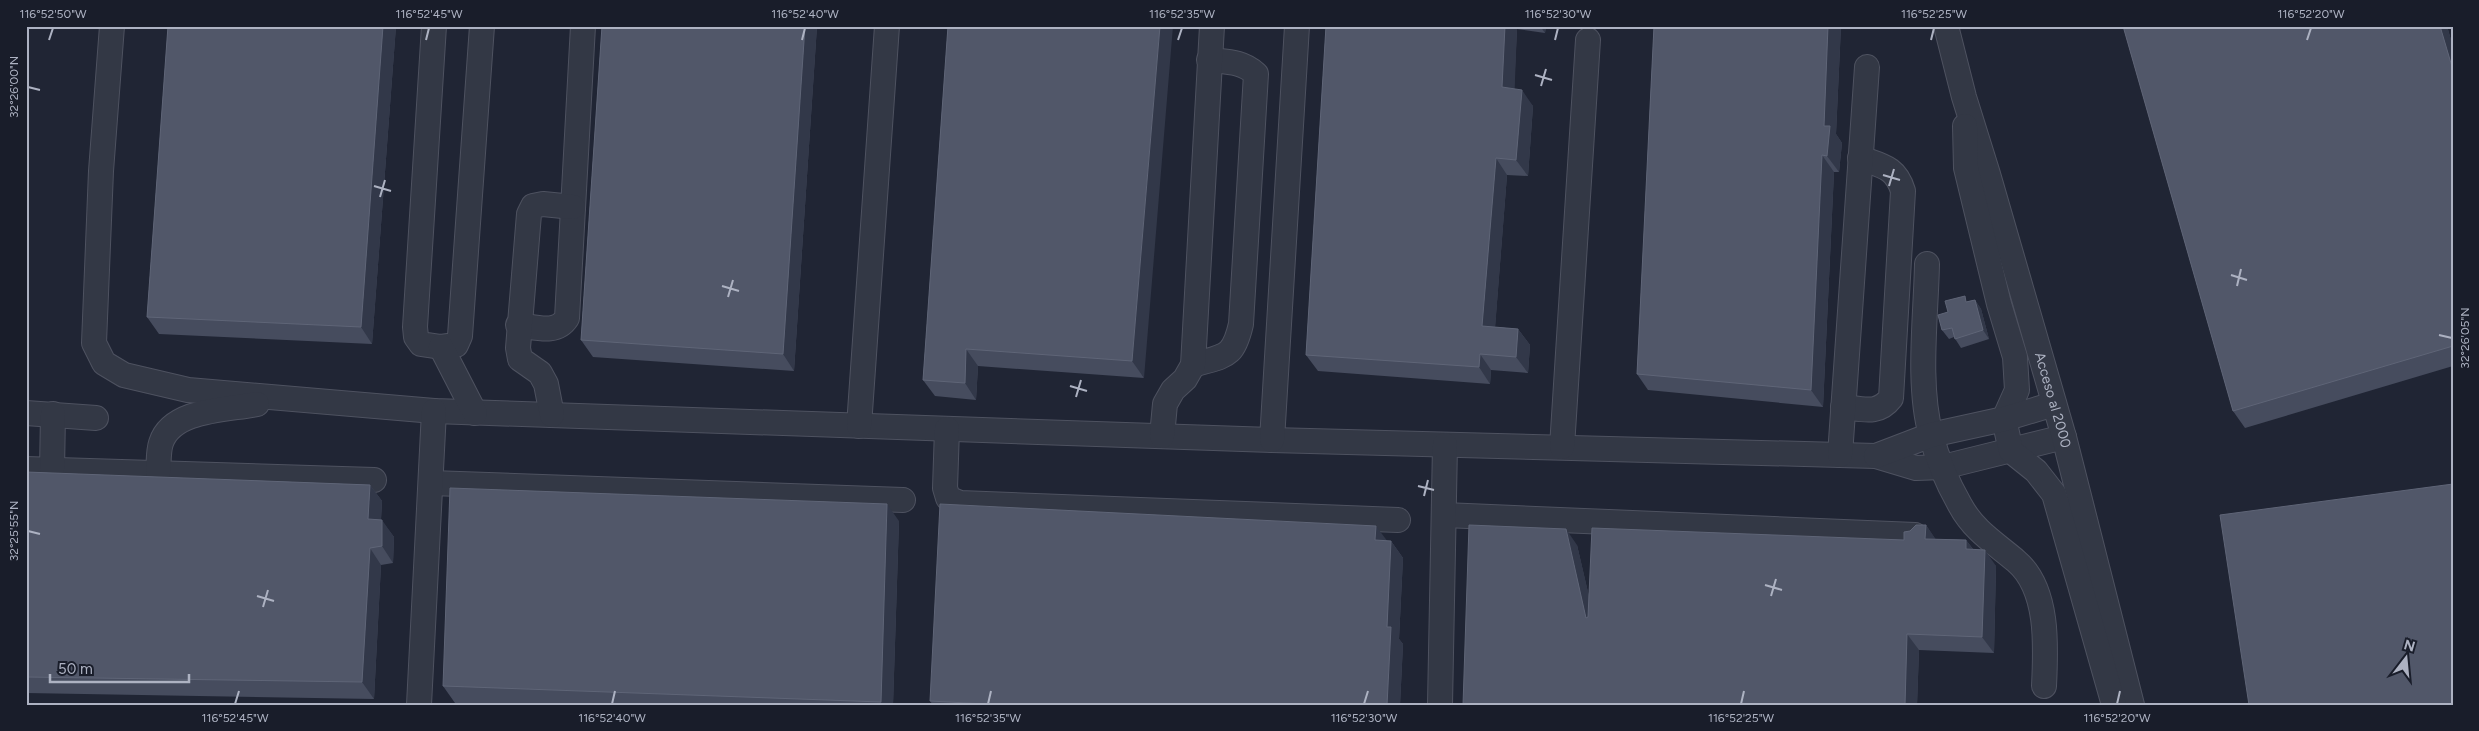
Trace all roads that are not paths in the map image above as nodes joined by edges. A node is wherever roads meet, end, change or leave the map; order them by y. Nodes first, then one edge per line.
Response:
1 (112, 26) edge
2 (434, 26) edge
3 (482, 26) edge
4 (582, 26) edge
5 (887, 26) edge
6 (1212, 26) edge
7 (1297, 26) edge
8 (1946, 26) edge
9 (1588, 40) dead end
10 (1210, 60) junction
11 (1867, 67) dead end
12 (1964, 97) junction
13 (1860, 158) junction
14 (573, 207) junction
15 (1927, 264) dead end
16 (518, 326) junction
17 (441, 346) junction
18 (1193, 365) junction
19 (283, 398) junction
20 (2054, 404) junction
21 (1843, 407) junction
22 (434, 411) junction
23 (26, 413) edge
24 (475, 413) junction
25 (53, 414) junction
26 (552, 415) junction
27 (96, 418) dead end
28 (2004, 419) junction
29 (859, 426) junction
30 (947, 429) junction
31 (1931, 435) junction
32 (1162, 436) junction
33 (2064, 437) junction
34 (1272, 440) junction
35 (1445, 445) junction
36 (1562, 447) junction
37 (2011, 451) junction
38 (1840, 455) junction
39 (1876, 456) junction
40 (1943, 467) junction
41 (26, 469) edge
42 (52, 470) junction
43 (158, 473) junction
44 (374, 480) dead end
45 (431, 483) junction
46 (903, 500) dead end
47 (1444, 515) junction
48 (1398, 520) dead end
49 (1916, 535) edge
50 (2044, 686) dead end
51 (419, 705) edge
52 (1440, 705) edge
53 (2114, 705) edge
54 (2132, 705) edge

1 - 19 street
2 - 17 street
3 - 17 street
4 - 14 street
5 - 29 street
6 - 10 street
7 - 34 street
8 - 12 street, Acceso al 2000
9 - 36 street
10 - 18 street
10 - 18 street
11 - 13 street
12 - 20 street, Acceso al 2000
12 - 28 street, Acceso al 2000
13 - 21 street
13 - 21 street
14 - 16 street
14 - 16 street
15 - 31 street
16 - 26 street
17 - 24 street
18 - 32 street
19 - 22 street
19 - 43 street
20 - 28 street
20 - 33 street, Acceso al 2000
21 - 38 street
22 - 24 street
22 - 45 street
23 - 25 street
24 - 26 street
25 - 27 street
25 - 42 street
26 - 29 street
28 - 31 street
28 - 37 street
29 - 30 street
30 - 32 street
30 - 48 street
31 - 39 street
31 - 40 street
32 - 34 street
33 - 37 street
33 - 54 street, Acceso al 2000
34 - 35 street
35 - 36 street
35 - 47 street
36 - 38 street
37 - 40 street
37 - 53 street
38 - 39 street
39 - 40 street
40 - 50 street
41 - 42 street
42 - 43 street
43 - 44 street
45 - 46 street
45 - 51 street
47 - 49 street
47 - 52 street

